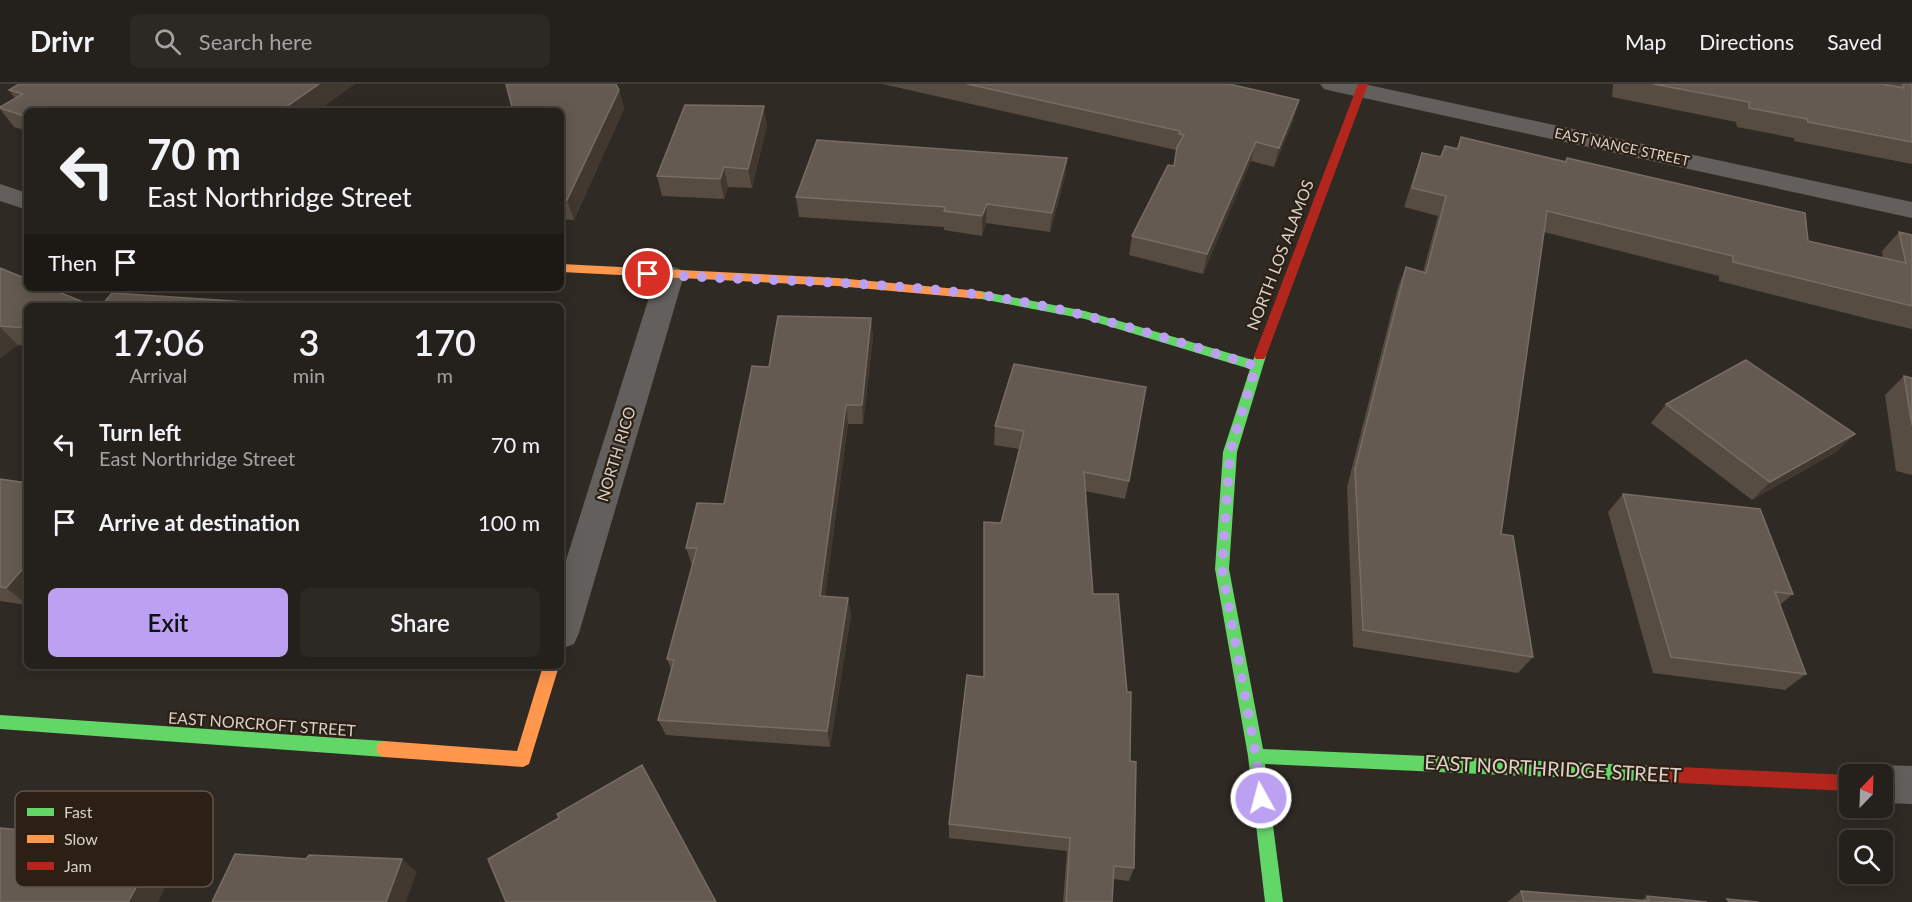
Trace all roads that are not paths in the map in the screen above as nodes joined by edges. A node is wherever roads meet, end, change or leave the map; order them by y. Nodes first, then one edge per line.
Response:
1 (1332, 84) edge
2 (1362, 87) edge
3 (0, 192) edge
4 (24, 200) edge
5 (1912, 210) edge
6 (564, 268) edge
7 (670, 275) junction
8 (1256, 366) junction
9 (564, 623) edge
10 (550, 669) edge
11 (0, 722) edge
12 (1256, 756) junction
13 (1839, 782) edge
14 (1893, 784) edge
15 (1912, 785) edge
16 (1274, 902) edge

1 - 2 street, EAST NANCE STREET
2 - 5 street, EAST NANCE STREET
2 - 8 street, NORTH LOS ALAMOS
3 - 4 street
6 - 7 street
7 - 8 street
7 - 9 street, NORTH RICO
8 - 12 street, NORTH LOS ALAMOS
10 - 11 street, EAST NORCROFT STREET
12 - 13 street, EAST NORTHRIDGE STREET
12 - 16 street, NORTH LOS ALAMOS
14 - 15 street

